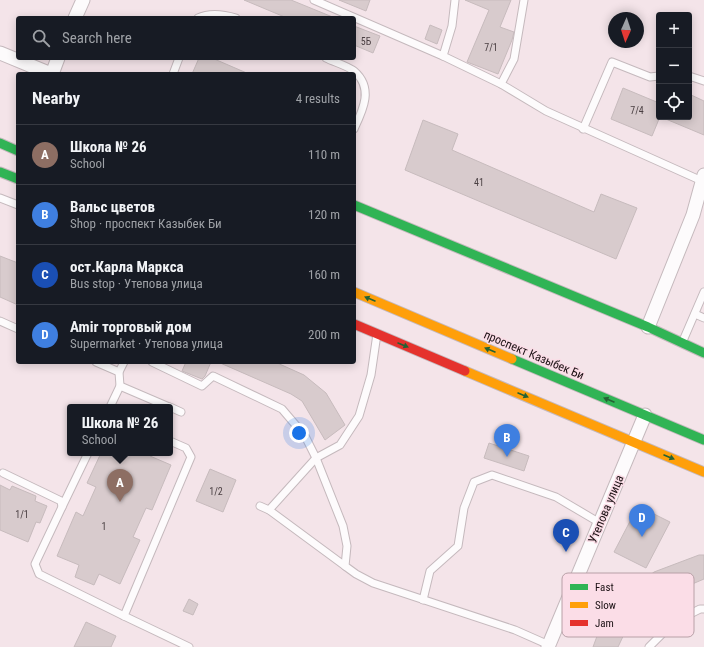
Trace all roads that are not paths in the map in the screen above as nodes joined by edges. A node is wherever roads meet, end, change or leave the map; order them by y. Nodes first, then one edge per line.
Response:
1 (83, 0) edge
2 (314, 0) edge
3 (455, 0) edge
4 (524, 0) edge
5 (76, 16) edge
6 (202, 16) edge
7 (229, 16) edge
8 (351, 16) edge
9 (356, 18) edge
10 (0, 53) edge
11 (443, 56) junction
12 (16, 60) edge
13 (17, 60) edge
14 (57, 60) edge
15 (178, 60) edge
16 (330, 60) edge
17 (46, 72) edge
18 (52, 72) edge
19 (174, 72) edge
20 (355, 72) edge
21 (356, 74) edge
22 (656, 76) edge
23 (692, 77) edge
24 (704, 81) edge
25 (501, 84) junction
26 (356, 124) edge
27 (583, 129) junction
28 (0, 143) edge
29 (16, 149) edge
30 (0, 172) edge
31 (703, 178) edge
32 (16, 179) edge
33 (0, 198) edge
34 (16, 204) edge
35 (356, 205) edge
36 (704, 292) edge
37 (356, 293) edge
38 (695, 314) junction
39 (704, 318) edge
40 (0, 321) edge
41 (356, 325) edge
42 (648, 327) junction
43 (16, 328) edge
44 (377, 334) junction
45 (682, 343) junction
46 (704, 353) edge
47 (101, 364) edge
48 (123, 364) edge
49 (156, 364) edge
50 (119, 372) junction
51 (120, 386) junction
52 (111, 404) edge
53 (163, 404) edge
54 (173, 408) edge
55 (181, 412) dead end
56 (645, 415) junction
57 (704, 440) edge
58 (173, 442) edge
59 (634, 442) junction
60 (87, 456) edge
61 (316, 458) junction
62 (704, 472) edge
63 (2, 473) dead end
64 (260, 506) dead end
65 (62, 507) junction
66 (269, 510) junction
67 (600, 523) junction
68 (345, 566) junction
69 (579, 573) edge
70 (423, 600) junction
71 (704, 609) edge
72 (694, 612) edge
73 (562, 613) edge
74 (124, 616) junction
75 (659, 637) edge
76 (548, 646) edge
77 (189, 647) edge
78 (649, 647) edge

1 - 5 street
2 - 8 lane
3 - 11 lane
4 - 25 lane
6 - 7 lane
9 - 11 lane
10 - 12 street
11 - 25 lane
13 - 17 street
14 - 18 street
15 - 19 lane
16 - 20 lane
21 - 26 lane
22 - 27 lane
23 - 24 lane
25 - 27 lane
27 - 31 lane
28 - 29 street
30 - 32 street
31 - 42 street
33 - 34 lane
35 - 42 street
36 - 38 lane
56 -> 37 street, проспект Казыбек Би
38 - 39 lane
38 - 45 lane
40 - 43 lane
41 - 44 street
42 - 45 street
44 -> 59 street
44 - 61 lane
45 - 46 street
47 - 50 lane
48 - 50 lane
49 - 61 lane
50 - 51 lane
51 - 52 lane
51 - 53 lane
54 - 55 lane
56 - 57 street, проспект Казыбек Би
56 - 59 street, Утепова улица
58 - 74 lane
59 -> 62 street
59 - 67 street, Утепова улица
60 - 65 lane
61 - 66 lane
61 - 68 lane
63 - 65 lane
64 - 66 lane
65 - 74 lane
66 - 68 lane
67 - 69 street, Утепова улица
67 - 70 lane
68 - 70 lane
70 - 76 lane
71 - 72 lane
73 - 76 street, Утепова улица
74 - 77 lane
75 - 78 lane

